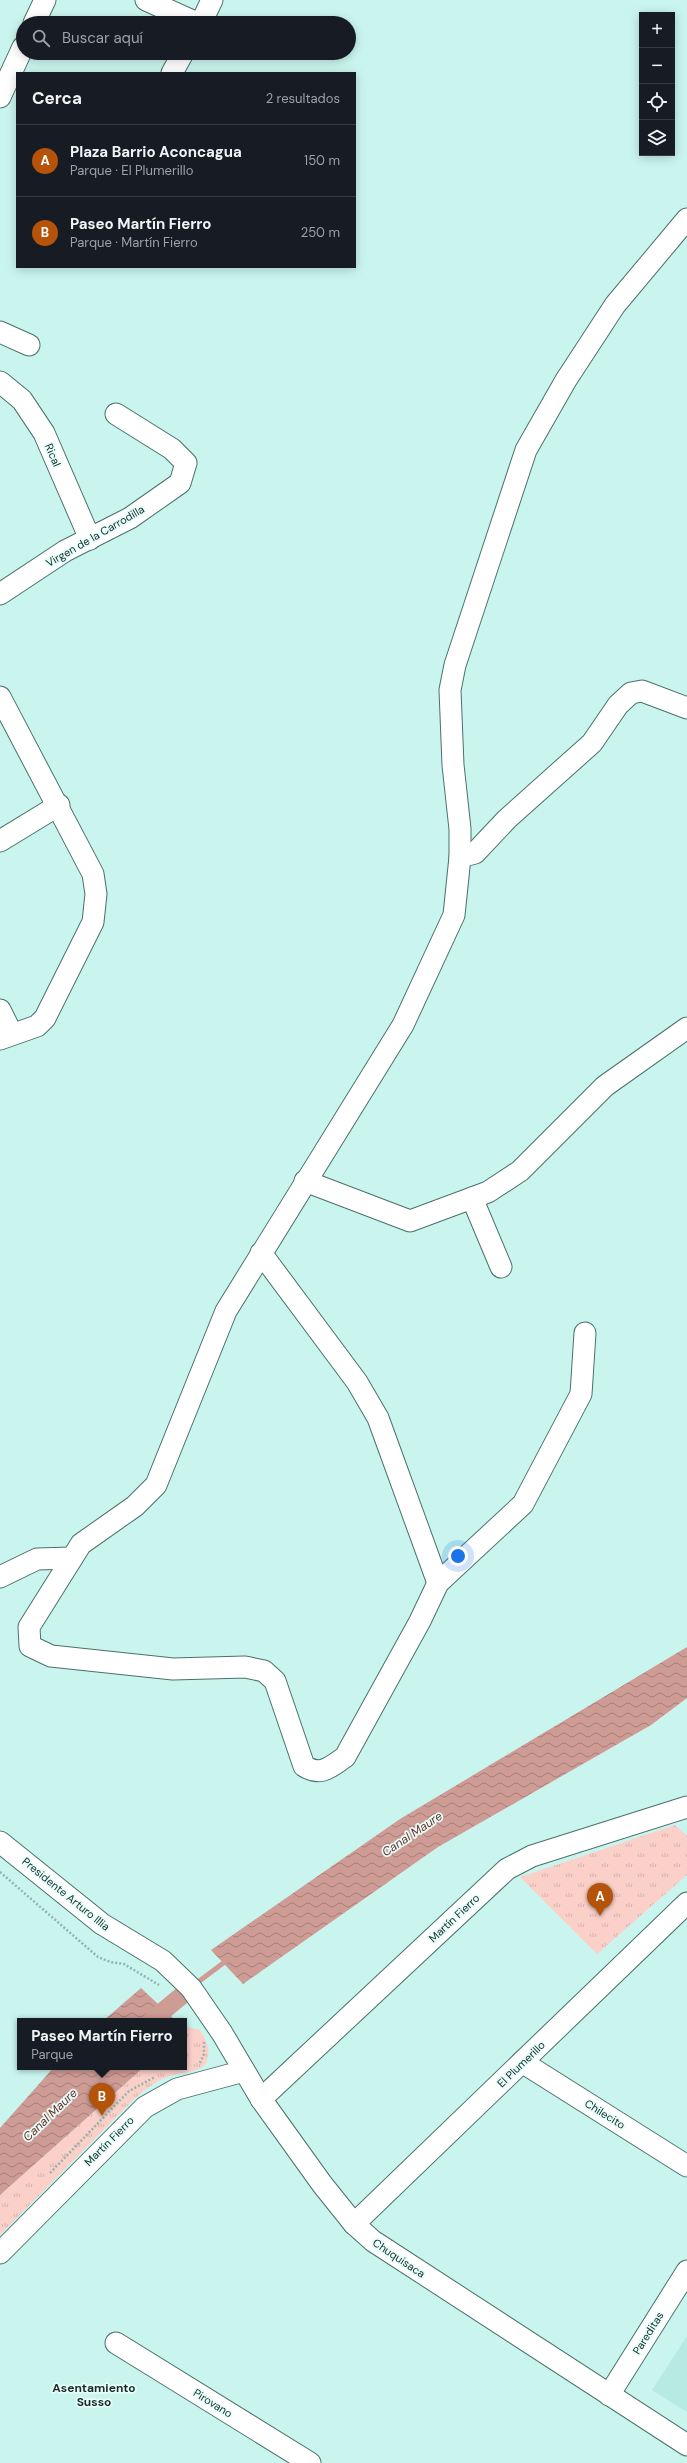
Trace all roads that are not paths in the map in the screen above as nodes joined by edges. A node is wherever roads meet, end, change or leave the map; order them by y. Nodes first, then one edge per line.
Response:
1 (44, 0) edge
2 (146, 0) edge
3 (212, 0) edge
4 (37, 16) edge
5 (181, 16) edge
6 (204, 16) edge
7 (18, 60) edge
8 (179, 60) edge
9 (173, 72) edge
10 (5, 96) edge
11 (687, 219) edge
12 (0, 332) edge
13 (29, 345) dead end
14 (0, 382) edge
15 (116, 414) dead end
16 (90, 539) junction
17 (0, 594) edge
18 (0, 697) edge
19 (687, 708) edge
20 (59, 805) junction
21 (0, 841) edge
22 (460, 858) junction
23 (0, 1010) edge
24 (687, 1028) edge
25 (6, 1036) edge
26 (306, 1181) junction
27 (472, 1198) junction
28 (261, 1253) junction
29 (501, 1267) dead end
30 (585, 1333) dead end
31 (72, 1558) junction
32 (0, 1578) edge
33 (438, 1584) junction
34 (687, 1807) edge
35 (0, 1842) edge
36 (687, 1903) edge
37 (191, 1988) joint
38 (522, 2062) junction
39 (244, 2071) junction
40 (261, 2098) junction
41 (687, 2166) edge
42 (354, 2224) junction
43 (0, 2253) edge
44 (687, 2271) edge
45 (116, 2343) dead end
46 (609, 2394) junction
47 (687, 2445) edge
48 (310, 2463) edge

1 - 4 street
2 - 5 street
3 - 6 street
7 - 10 street
8 - 9 street
11 - 22 street
12 - 13 street
14 - 16 street, Rical
15 - 16 street, Virgen de la Carrodilla
16 - 17 street, Virgen de la Carrodilla
18 - 20 street
19 - 22 street
20 - 21 street
20 - 25 street
22 - 26 street
23 - 25 street
24 - 27 street
26 - 27 street
26 - 28 street
27 - 29 street
28 - 31 street
28 - 33 street
30 - 33 street
31 - 32 street
31 - 33 street
34 - 40 street, Martín Fierro
35 - 37 street, Presidente Arturo Illia
36 - 38 street, El Plumerillo
37 - 39 street, Chuquisaca
38 - 41 street, Chilecito
38 - 42 street, El Plumerillo
39 - 40 street, Chuquisaca
39 - 43 street, Martín Fierro
40 - 42 street, Chuquisaca
42 - 46 street, Chuquisaca
44 - 46 street, Pareditas
45 - 48 street, Pirovano
46 - 47 street, Chuquisaca

